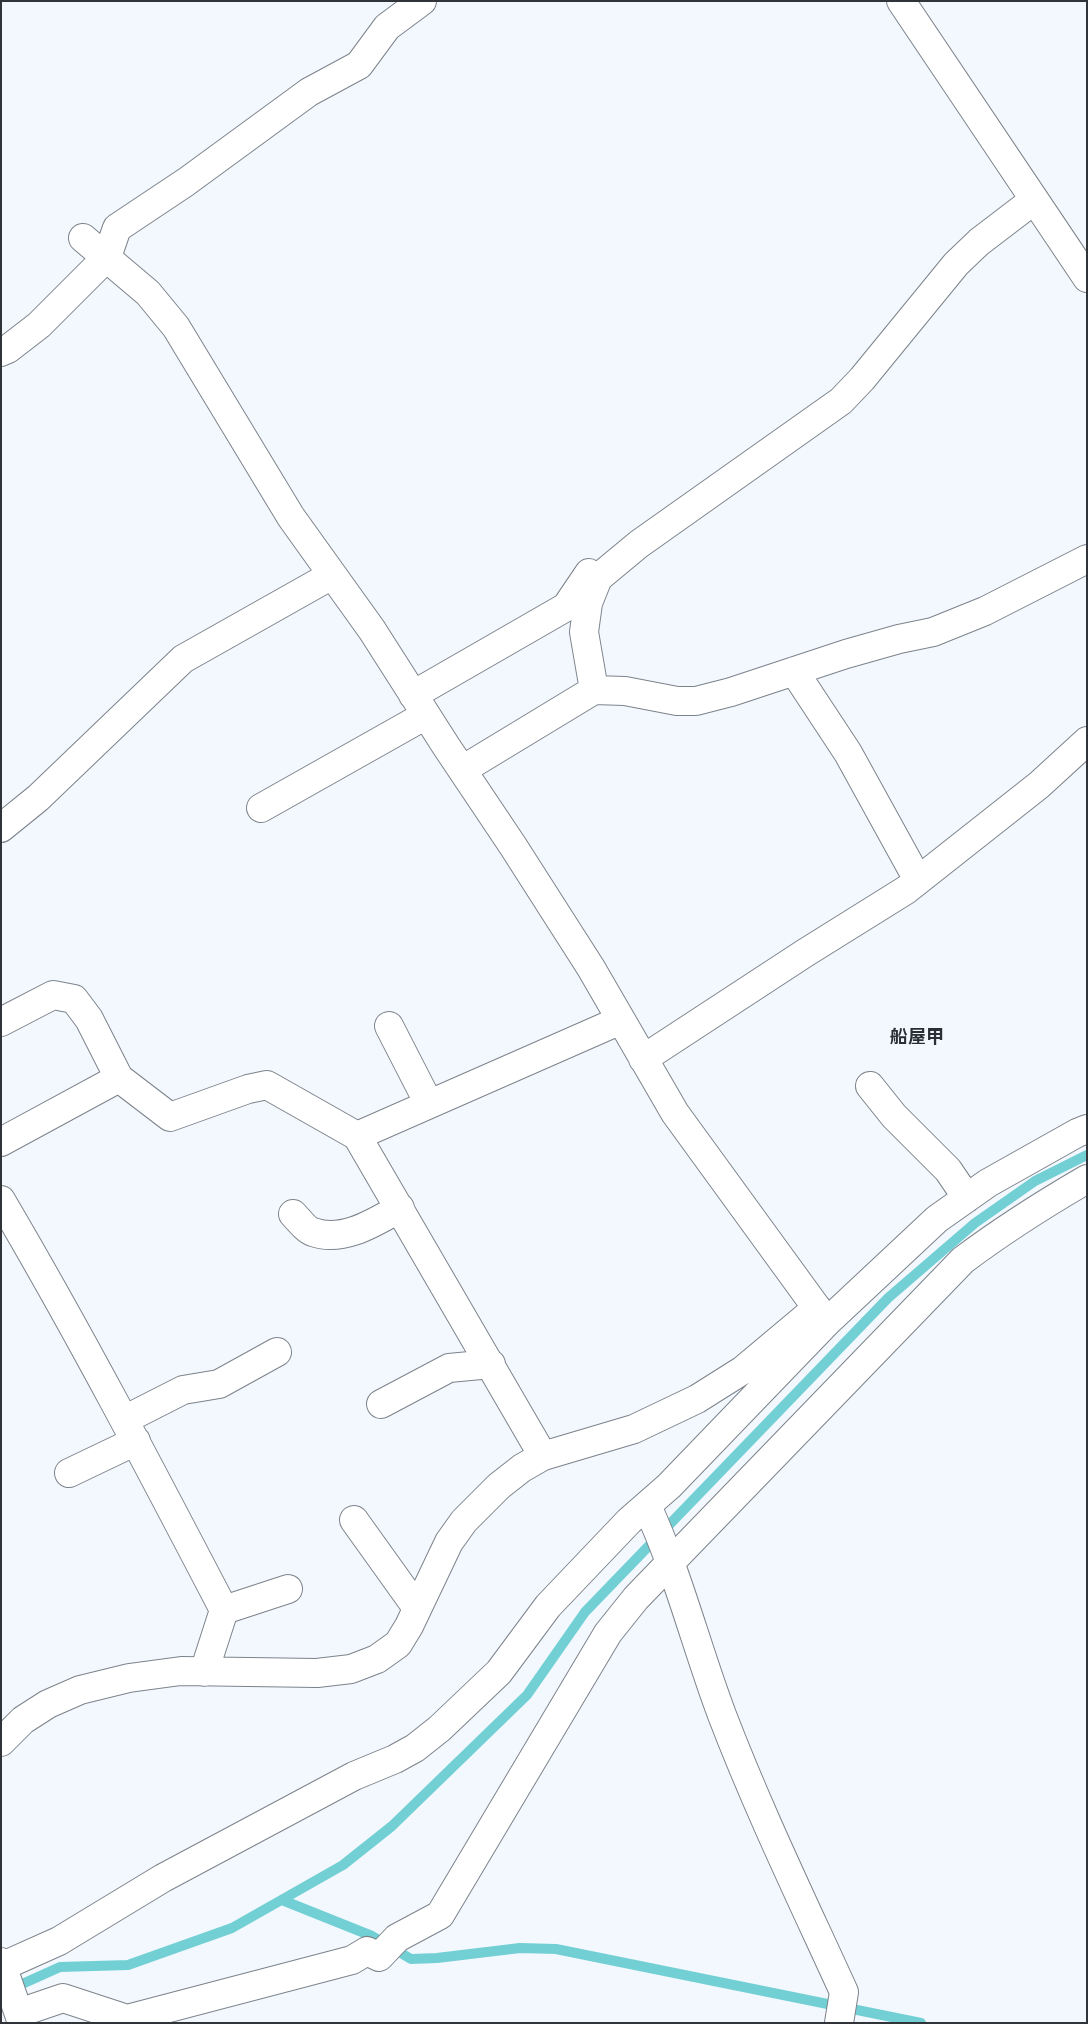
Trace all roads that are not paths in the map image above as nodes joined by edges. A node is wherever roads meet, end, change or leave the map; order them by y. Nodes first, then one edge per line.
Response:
1 (422, 1) edge
2 (901, 1) edge
3 (1034, 200) junction
4 (83, 238) dead end
5 (107, 257) junction
6 (1087, 278) edge
7 (1, 352) edge
8 (1087, 559) edge
9 (616, 562) junction
10 (332, 575) junction
11 (794, 671) junction
12 (594, 690) junction
13 (419, 705) junction
14 (1087, 741) edge
15 (462, 770) junction
16 (261, 808) dead end
17 (1, 828) edge
18 (918, 880) junction
19 (621, 1020) junction
20 (1, 1022) edge
21 (389, 1026) dead end
22 (643, 1058) junction
23 (119, 1078) junction
24 (870, 1086) dead end
25 (429, 1104) junction
26 (1087, 1129) edge
27 (357, 1136) junction
28 (1, 1142) edge
29 (1087, 1179) edge
30 (966, 1198) junction
31 (1, 1200) edge
32 (400, 1208) junction
33 (293, 1214) dead end
34 (822, 1315) junction
35 (277, 1352) dead end
36 (491, 1364) junction
37 (381, 1404) dead end
38 (130, 1431) junction
39 (543, 1456) junction
40 (70, 1473) dead end
41 (648, 1510) junction
42 (354, 1520) dead end
43 (668, 1557) junction
44 (288, 1589) dead end
45 (417, 1608) junction
46 (224, 1610) junction
47 (204, 1672) junction
48 (1, 1742) edge
49 (2, 1967) edge
50 (19, 2014) edge
51 (839, 2023) edge

1 - 5 street
2 - 3 street
3 - 6 street
3 - 9 street
4 - 5 street
5 - 7 street
5 - 10 street
8 - 11 street
9 - 12 street
9 - 13 street
10 - 13 street
10 - 17 street
11 - 12 street
11 - 18 street
12 - 15 street
13 - 15 street
13 - 16 street
14 - 18 street
15 - 19 street
18 - 22 street
19 - 22 street
19 - 25 street
20 - 23 street
21 - 25 street
22 - 34 street
23 - 27 street
23 - 28 street
24 - 30 street
25 - 27 street
26 - 30 street
27 - 32 street
29 - 43 street
30 - 34 street
31 - 38 street
32 - 33 street
32 - 36 street
34 - 39 street
34 - 41 street
35 - 38 street
36 - 37 street
36 - 39 street
38 - 40 street
38 - 46 street
39 - 45 street
41 - 43 street
41 - 49 street
42 - 45 street
43 - 50 street
43 - 51 street
44 - 46 street
45 - 47 street
46 - 47 street
47 - 48 street
49 - 50 street

